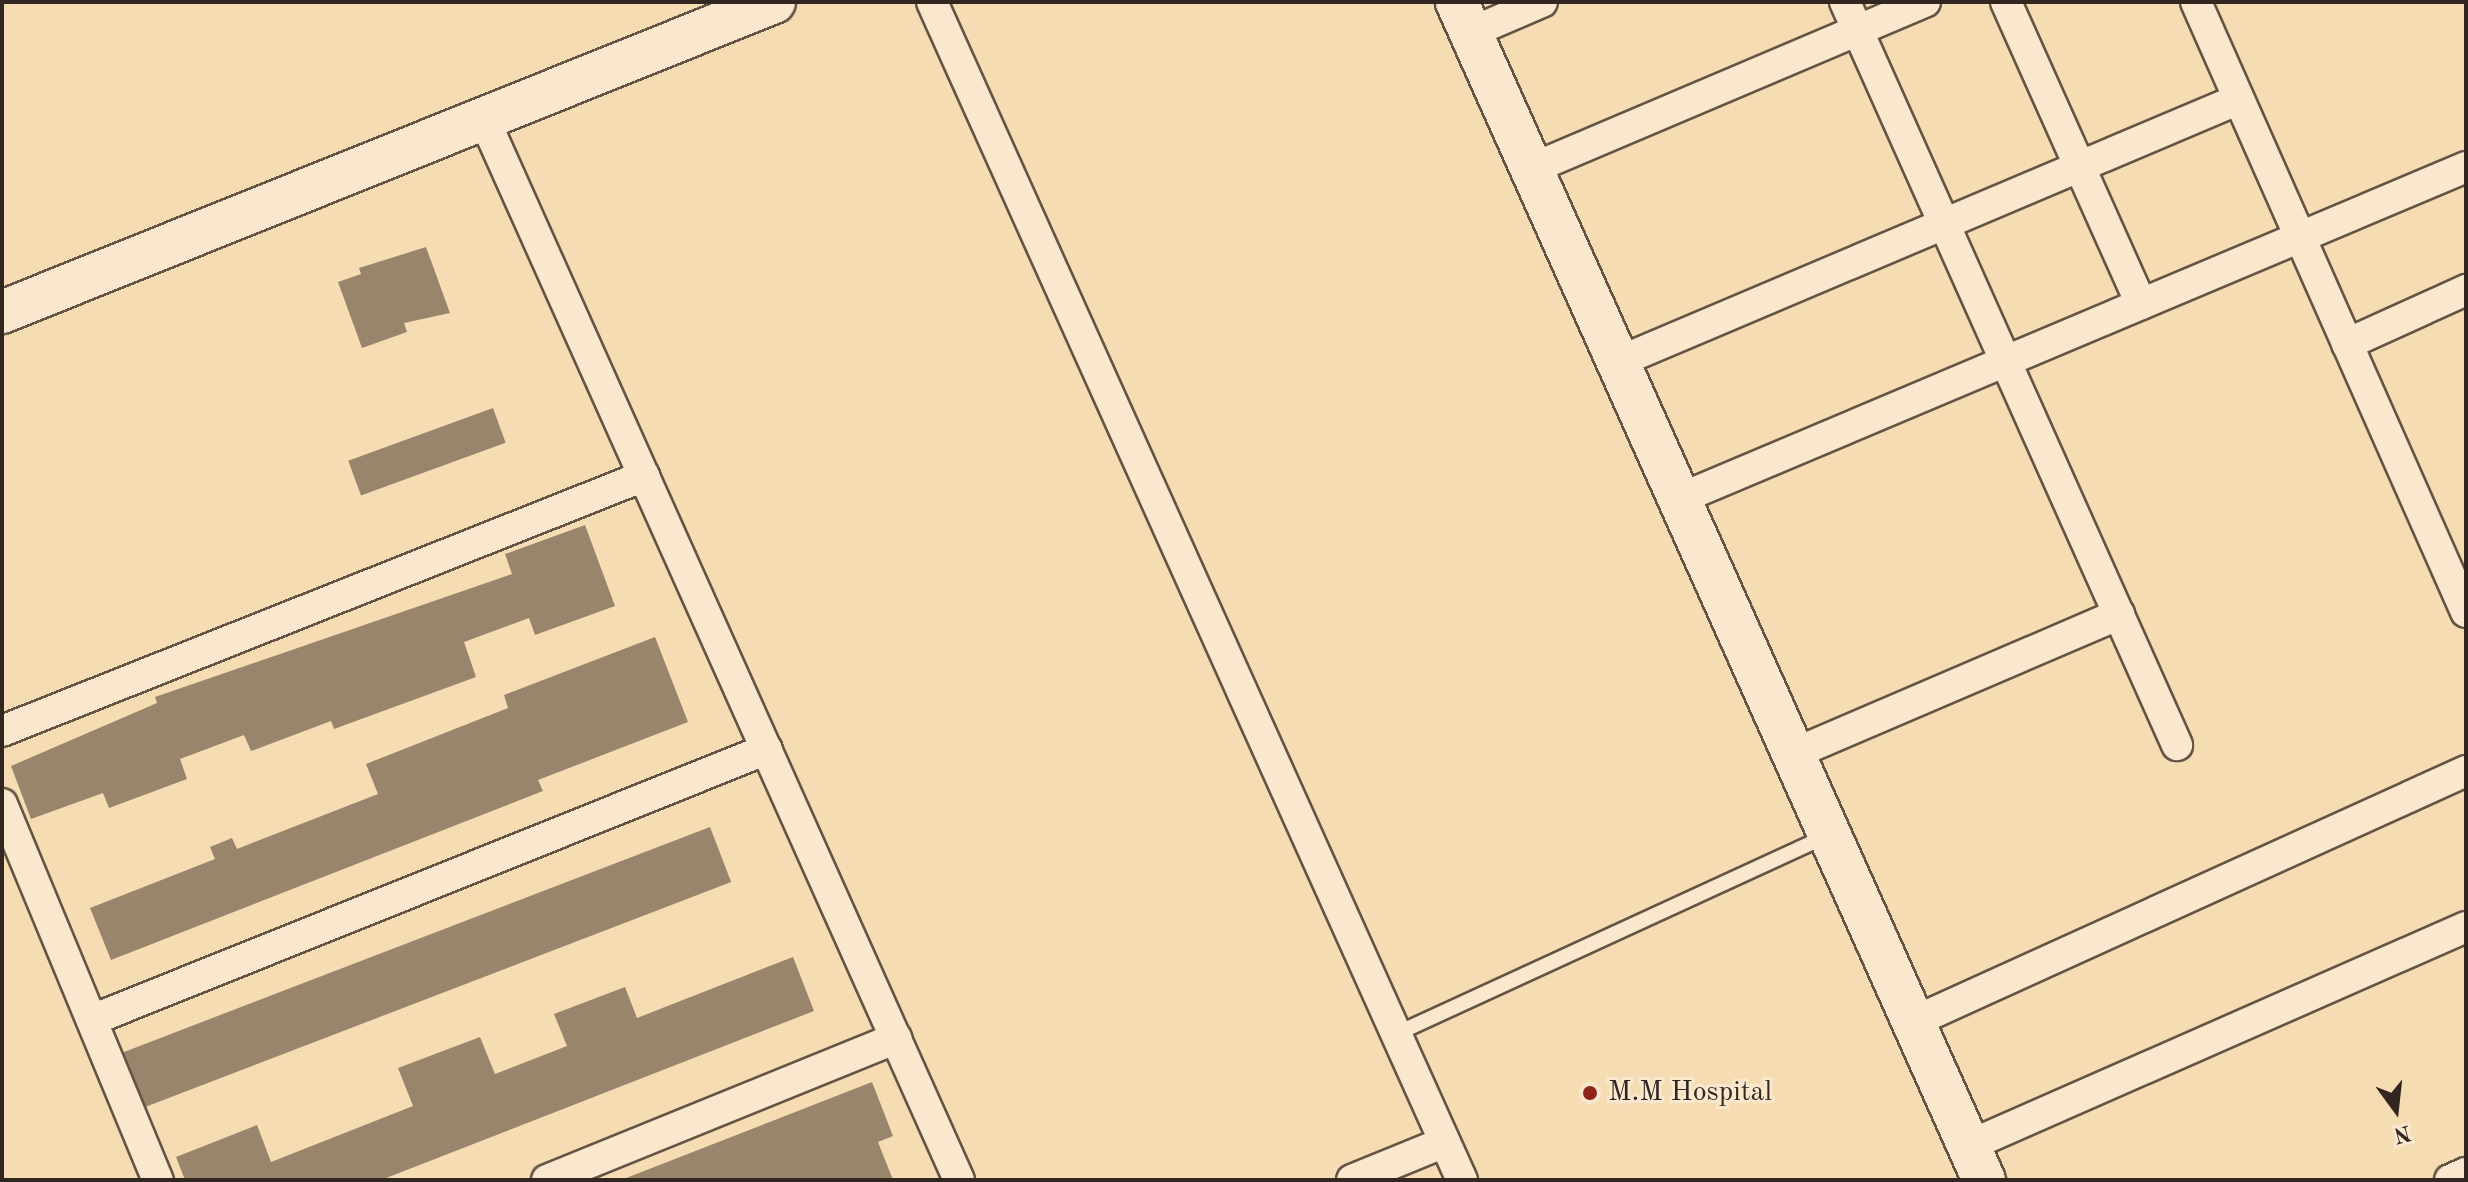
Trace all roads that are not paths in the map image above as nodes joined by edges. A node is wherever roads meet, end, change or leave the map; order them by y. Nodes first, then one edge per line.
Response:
1 (700, 2) edge
2 (774, 2) edge
3 (932, 2) edge
4 (1542, 2) edge
5 (1845, 2) edge
6 (1925, 2) edge
7 (2006, 2) edge
8 (2196, 2) edge
9 (1464, 17) edge
10 (1858, 31) junction
11 (2239, 99) junction
12 (484, 119) junction
13 (2080, 167) junction
14 (2466, 167) edge
15 (1531, 169) junction
16 (1945, 224) junction
17 (2300, 237) junction
18 (2, 282) edge
19 (2466, 290) edge
20 (2141, 304) junction
21 (2, 312) edge
22 (2347, 344) junction
23 (2006, 361) junction
24 (1618, 362) junction
25 (644, 476) junction
26 (1679, 499) junction
27 (2455, 558) edge
28 (2466, 612) edge
29 (2119, 614) junction
30 (2, 731) edge
31 (2177, 745) dead end
32 (767, 749) junction
33 (1793, 754) junction
34 (2466, 771) edge
35 (2, 804) edge
36 (1829, 835) junction
37 (2466, 927) edge
38 (92, 1020) junction
39 (1913, 1022) junction
40 (1396, 1034) junction
41 (896, 1038) junction
42 (1445, 1142) junction
43 (1976, 1163) edge
44 (2466, 1173) edge
45 (158, 1180) edge
46 (547, 1180) edge
47 (959, 1180) edge
48 (1352, 1180) edge
49 (1462, 1180) edge
50 (2450, 1180) edge

1 - 18 main road
2 - 12 main road
3 - 40 street
4 - 9 street
5 - 10 street
6 - 10 street
7 - 13 street
8 - 11 street
9 - 15 main road
10 - 15 street
10 - 16 street
11 - 13 street
11 - 17 street
12 - 21 main road
12 - 25 street
13 - 16 street
13 - 20 street
14 - 17 street
15 - 24 main road
16 - 23 street
16 - 24 street
17 - 20 street
17 - 22 street
19 - 22 street
20 - 23 street
22 - 27 street
23 - 26 street
23 - 29 street
24 - 26 main road
25 - 30 street
25 - 32 street
26 - 33 main road
27 - 28 street
29 - 31 street
29 - 33 street
32 - 38 street
32 - 41 street
33 - 36 main road
34 - 39 street
35 - 38 street
36 - 39 main road
36 - 40 lane
37 - 43 street
38 - 45 street
39 - 43 main road
40 - 42 street
41 - 46 street
41 - 47 street
42 - 48 street
42 - 49 street
44 - 50 street

